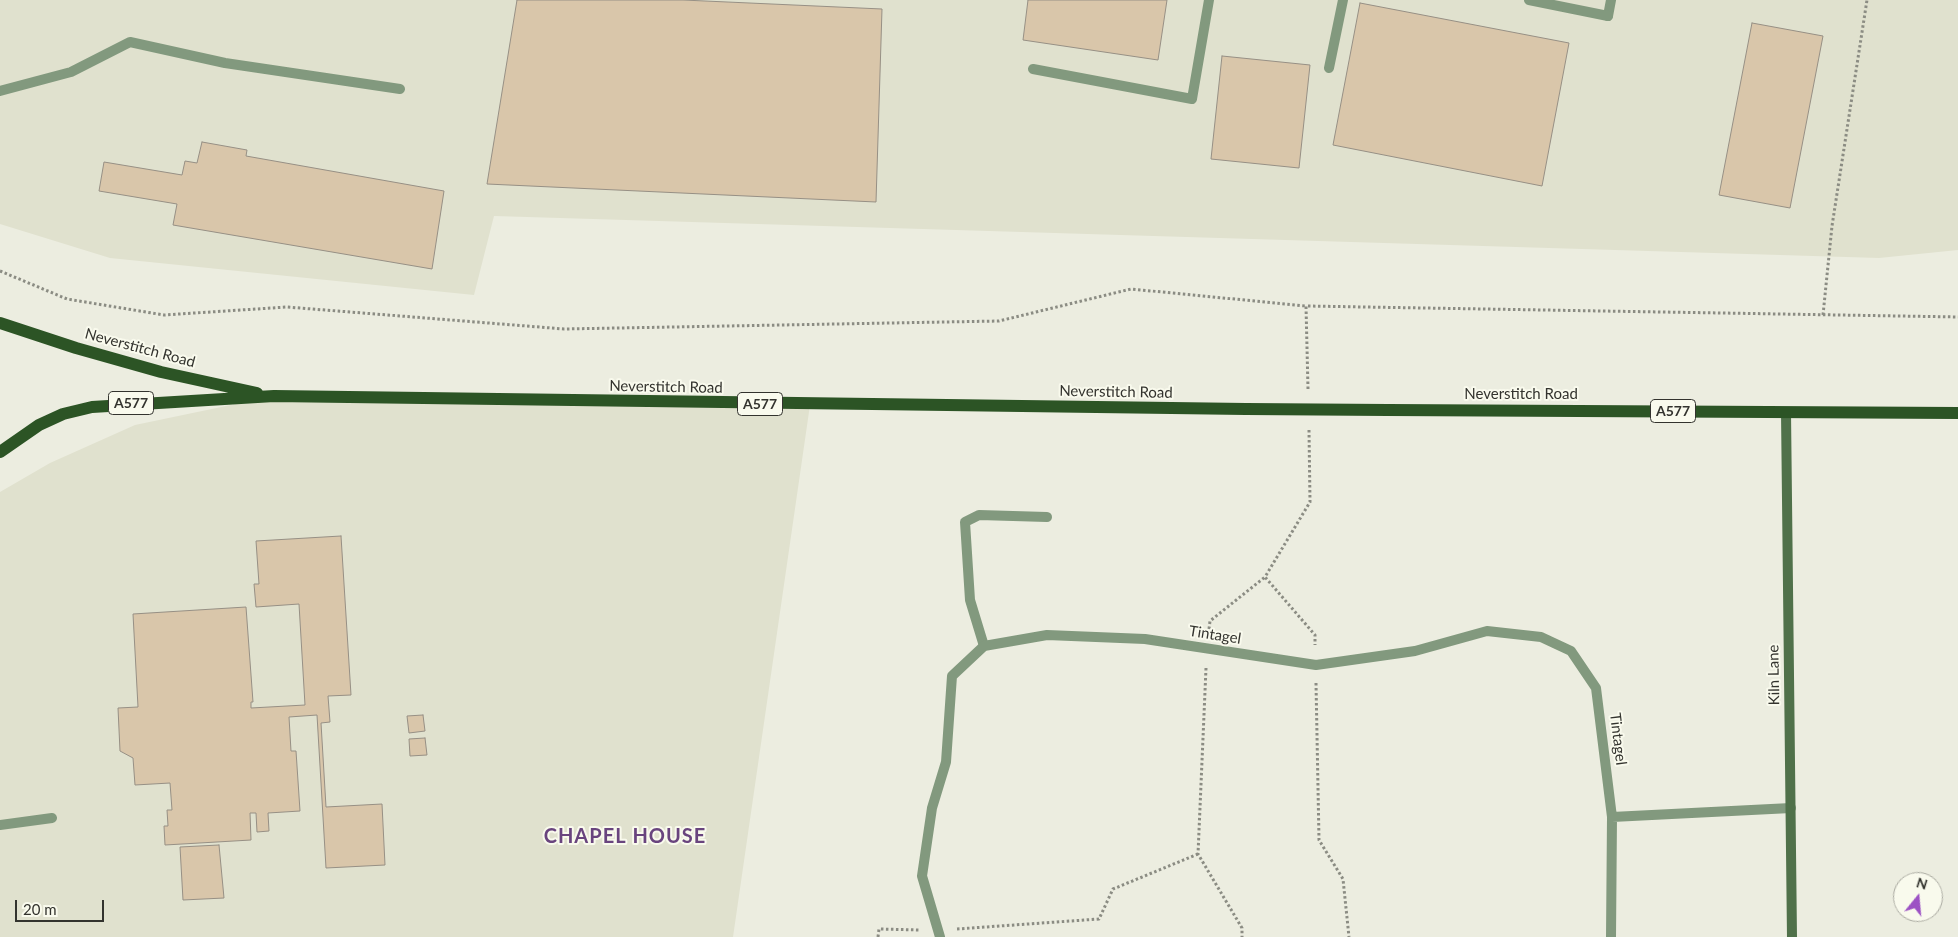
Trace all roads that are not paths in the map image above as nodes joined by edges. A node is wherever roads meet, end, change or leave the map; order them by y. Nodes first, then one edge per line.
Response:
1 (1208, 0) edge
2 (1342, 0) edge
3 (1530, 0) edge
4 (1611, 0) edge
5 (1330, 68) dead end
6 (1033, 69) dead end
7 (400, 89) dead end
8 (0, 91) edge
9 (0, 322) edge
10 (274, 396) junction
11 (1786, 412) junction
12 (1958, 412) edge
13 (0, 452) edge
14 (1047, 517) dead end
15 (984, 646) junction
16 (1791, 808) junction
17 (1612, 816) junction
18 (52, 818) dead end
19 (0, 825) edge
20 (938, 934) edge
21 (1611, 937) edge
22 (1792, 937) edge

1 - 6 street
2 - 5 street
3 - 4 street
7 - 8 street
9 - 10 main road, Neverstitch Road / A577
10 - 11 main road, Neverstitch Road / A577, bridge
10 - 13 main road, Neverstitch Road / A577
11 - 12 main road, Neverstitch Road / A577
11 - 16 street, Kiln Lane
14 - 15 street
15 - 17 street, Tintagel
15 - 20 street
16 - 17 street
16 - 22 street, Kiln Lane
17 - 21 street, Tintagel
18 - 19 street

